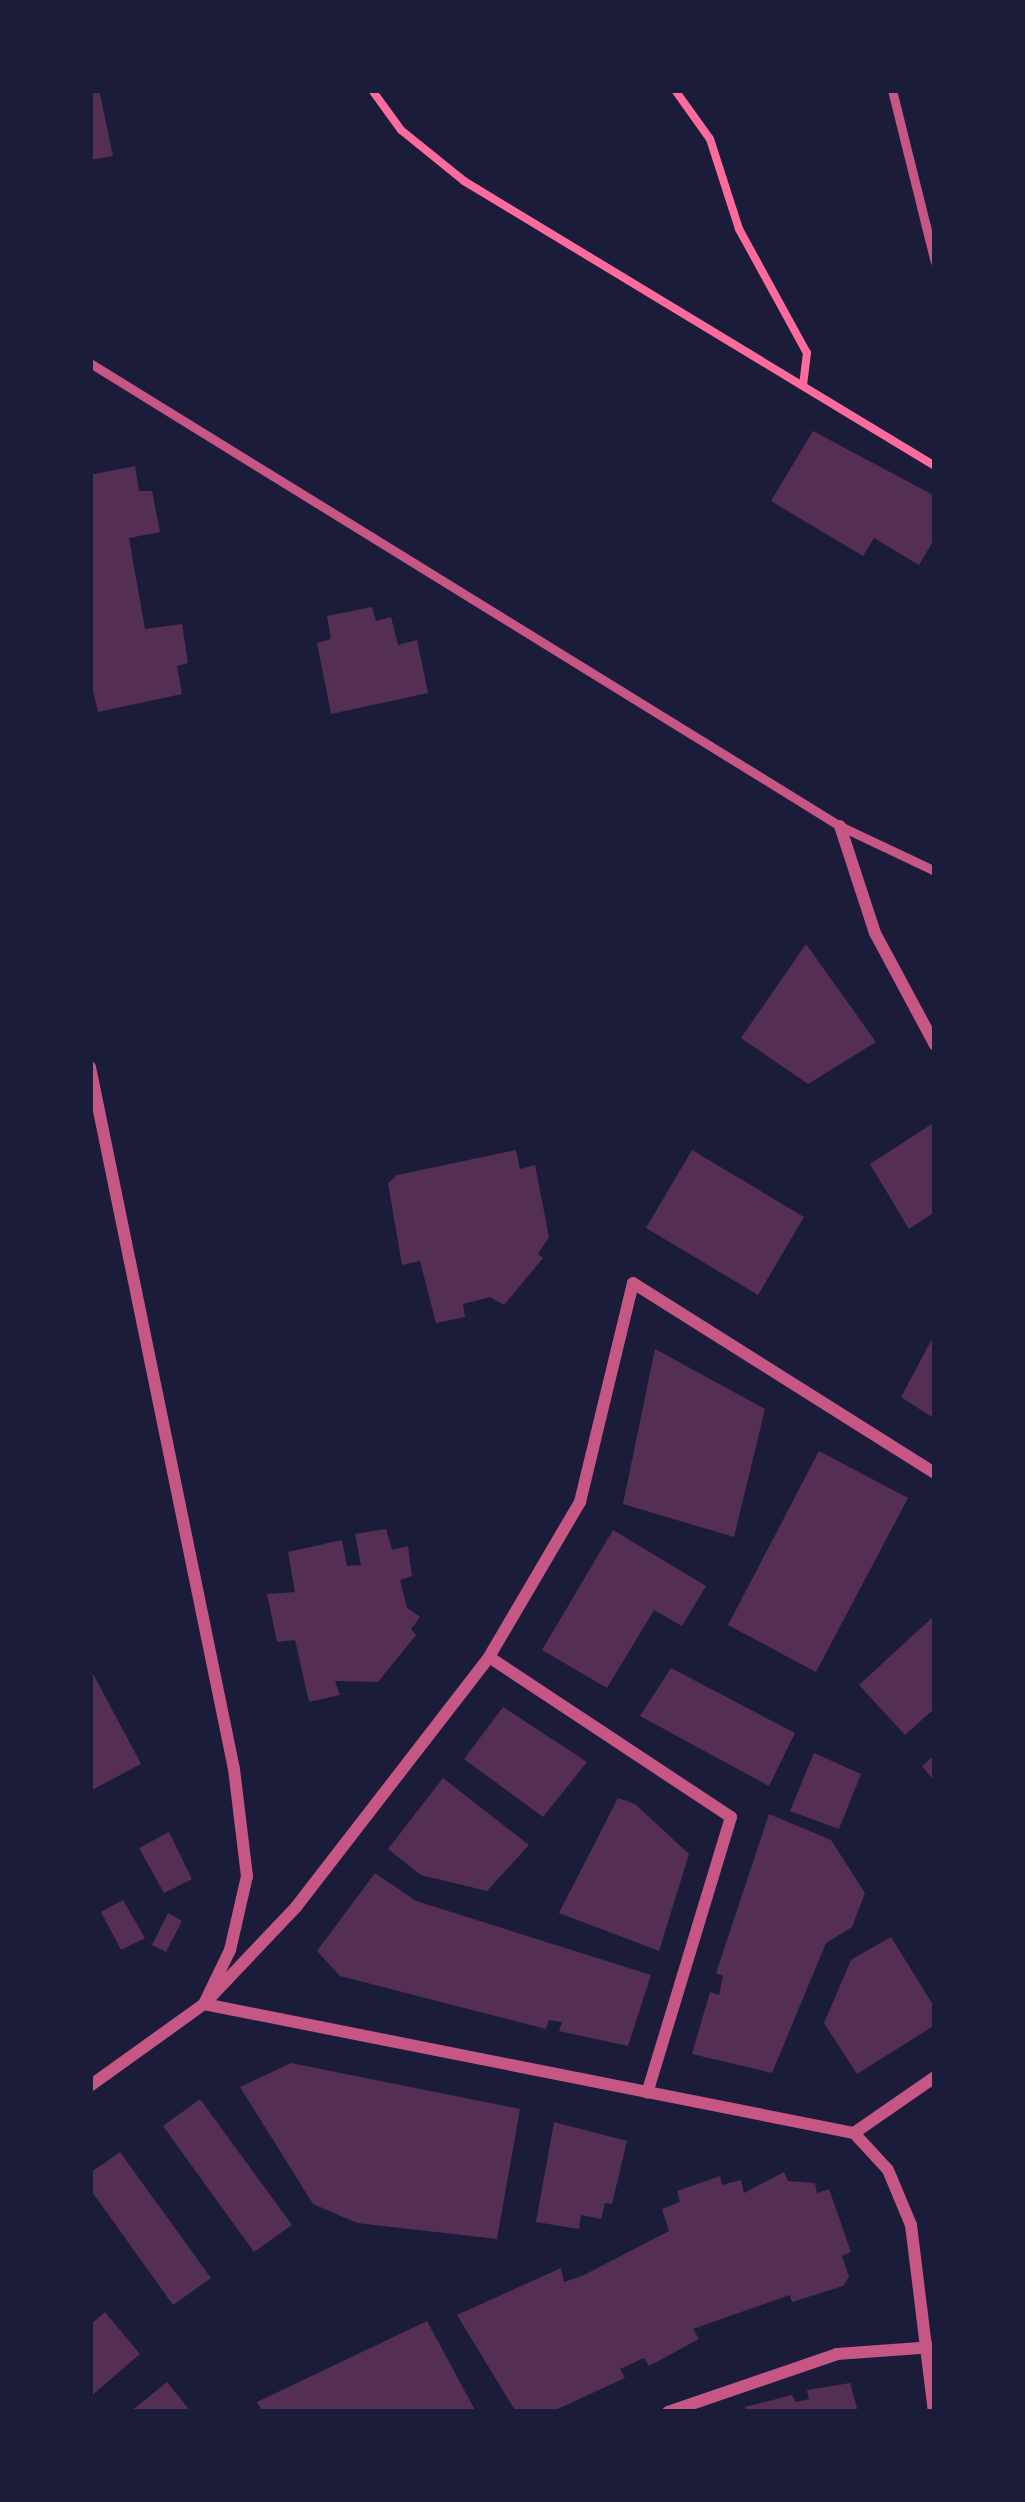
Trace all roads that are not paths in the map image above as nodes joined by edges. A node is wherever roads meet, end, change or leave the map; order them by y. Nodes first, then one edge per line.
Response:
1 (892, 90) edge
2 (935, 262) edge
3 (90, 363) edge
4 (840, 826) junction
5 (935, 871) edge
6 (935, 1045) edge
7 (90, 1066) edge
8 (935, 1473) edge
9 (489, 1657) junction
10 (204, 2004) junction
11 (935, 2077) edge
12 (90, 2086) edge
13 (646, 2093) junction
14 (854, 2133) junction
15 (931, 2347) edge
16 (668, 2412) edge
17 (934, 2412) edge

1 - 2 lane
3 - 4 lane
4 - 5 lane
4 - 6 street
7 - 10 street
8 - 9 street
9 - 10 street
9 - 13 street
10 - 12 street
10 - 13 street
11 - 14 street
13 - 14 street
14 - 15 street
15 - 16 street
15 - 17 street

